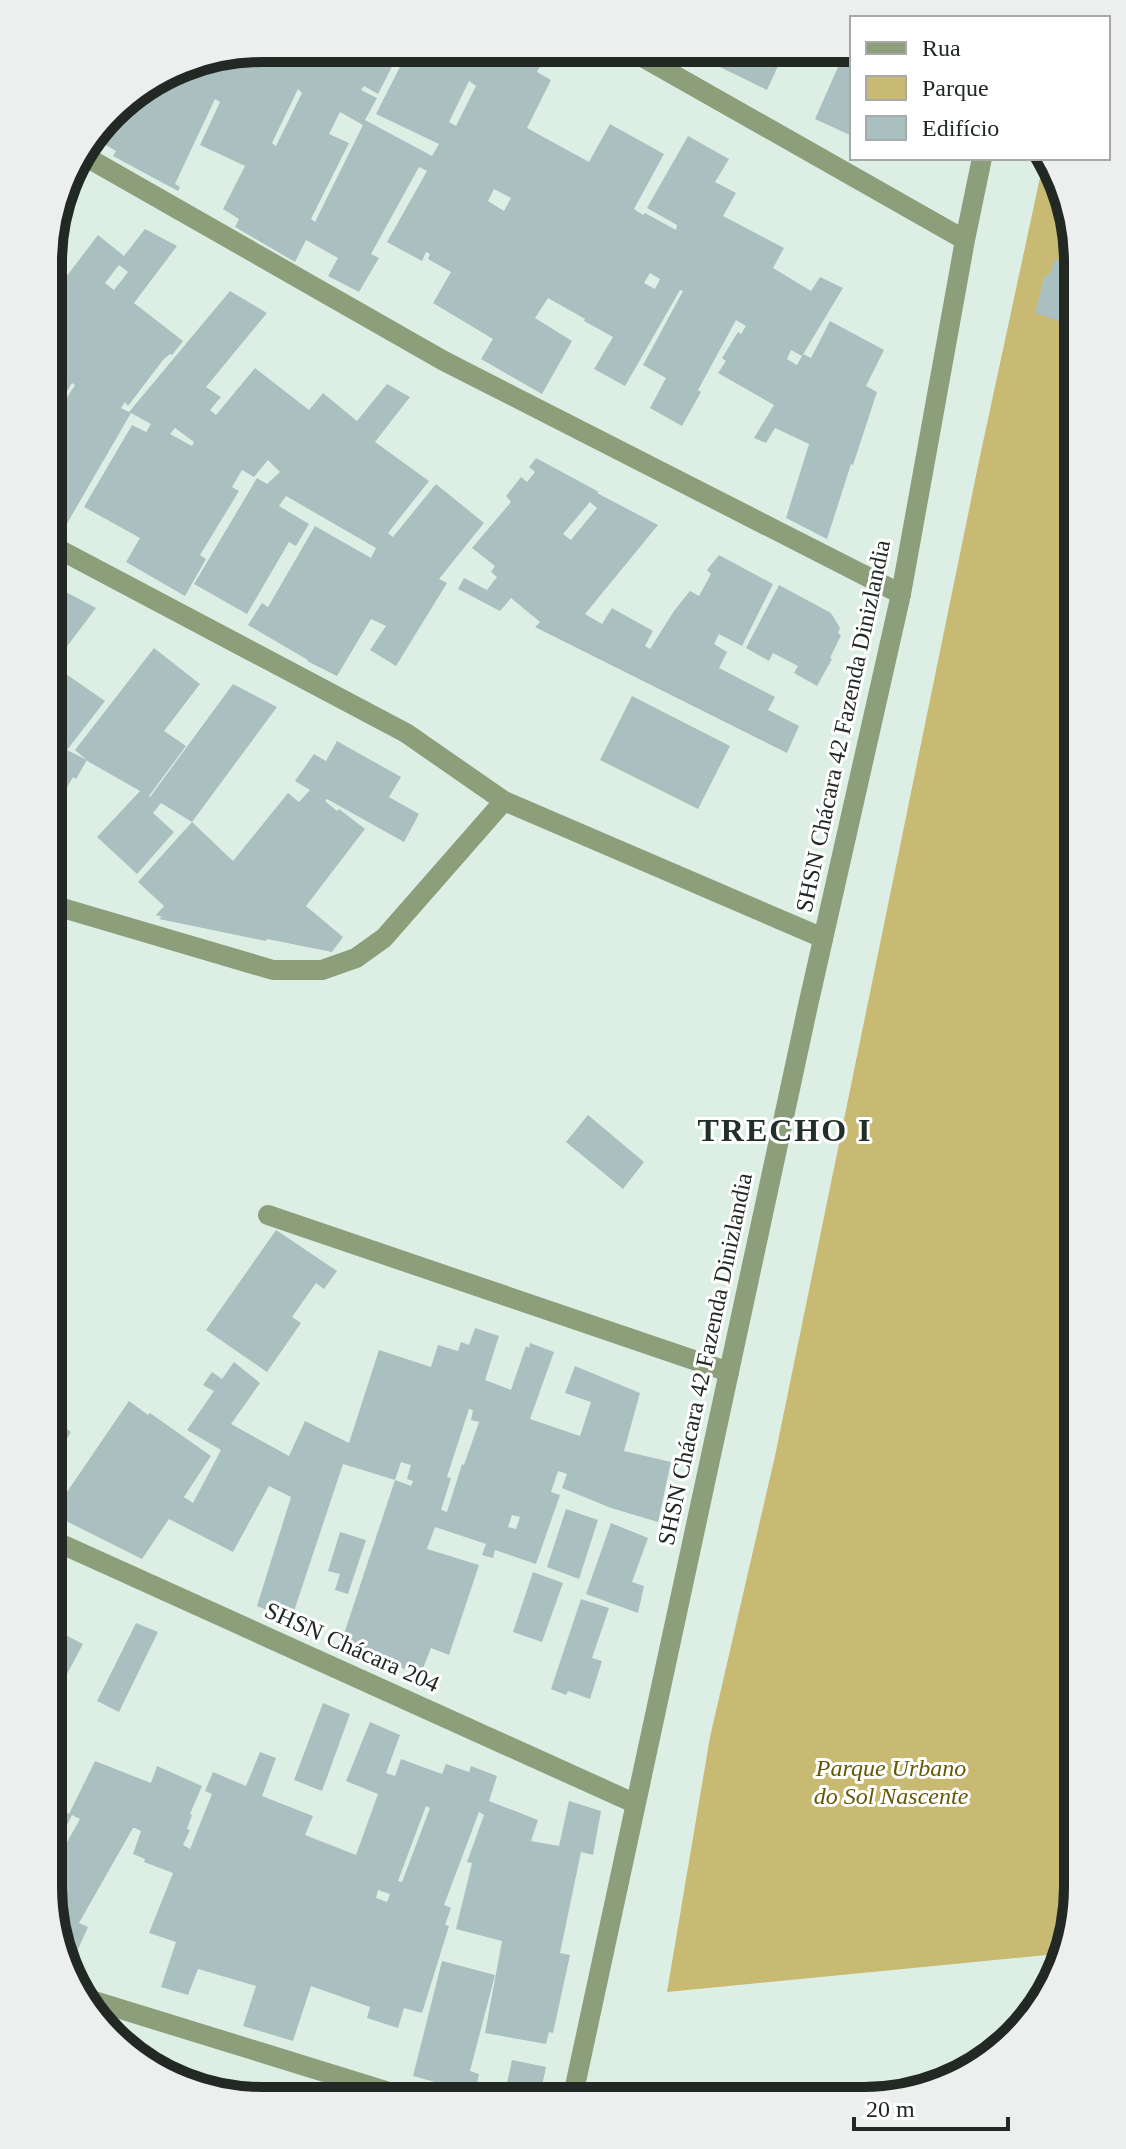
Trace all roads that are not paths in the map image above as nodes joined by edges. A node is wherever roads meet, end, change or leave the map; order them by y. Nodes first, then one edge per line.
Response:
1 (651, 62) edge
2 (91, 159) edge
3 (982, 160) edge
4 (965, 240) junction
5 (62, 551) edge
6 (901, 594) junction
7 (504, 801) junction
8 (62, 908) edge
9 (823, 938) junction
10 (268, 1215) dead end
11 (729, 1372) junction
12 (62, 1544) edge
13 (634, 1803) junction
14 (99, 2003) edge
15 (373, 2087) edge
16 (575, 2087) edge

1 - 4 street
2 - 6 street
3 - 4 street, SHSN Chácara 42 Fazenda Dinizlandia
4 - 6 street, SHSN Chácara 42 Fazenda Dinizlandia
5 - 7 street
6 - 9 street, SHSN Chácara 42 Fazenda Dinizlandia
7 - 8 street
7 - 9 street
9 - 11 street, SHSN Chácara 42 Fazenda Dinizlandia
10 - 11 street
11 - 13 street, SHSN Chácara 42 Fazenda Dinizlandia
12 - 13 street, SHSN Chácara 204
13 - 16 street, SHSN Chácara 42 Fazenda Dinizlandia
14 - 15 street

